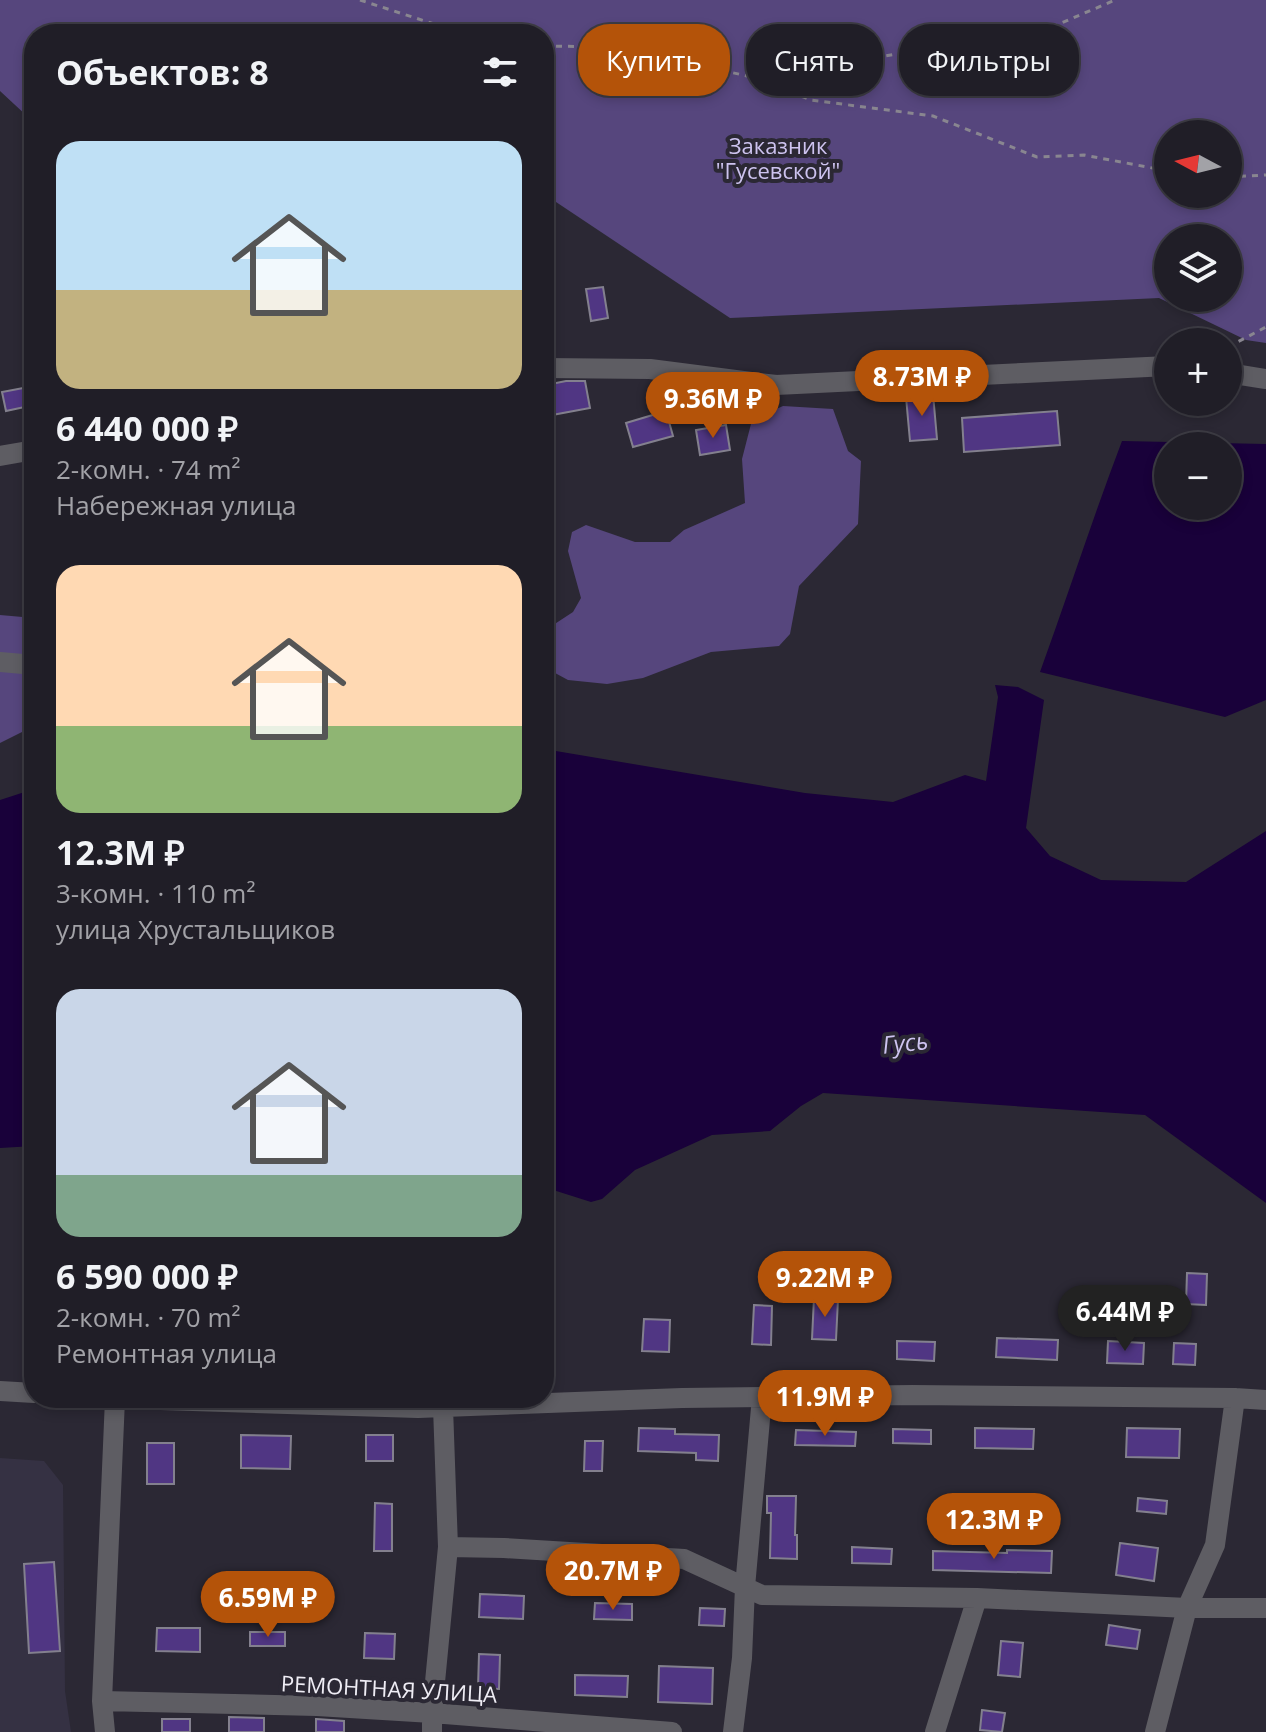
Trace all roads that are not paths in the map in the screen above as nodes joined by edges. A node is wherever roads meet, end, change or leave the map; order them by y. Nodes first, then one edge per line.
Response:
1 (1154, 367) edge
2 (554, 368) edge
3 (1242, 375) edge
4 (1266, 379) edge
5 (24, 452) edge
6 (0, 456) edge
7 (0, 662) edge
8 (24, 664) edge
9 (0, 1391) edge
10 (24, 1392) edge
11 (762, 1397) junction
12 (1235, 1398) junction
13 (1266, 1400) edge
14 (554, 1403) edge
15 (106, 1408) edge
16 (443, 1408) edge
17 (448, 1547) junction
18 (745, 1587) junction
19 (977, 1598) junction
20 (1187, 1608) junction
21 (1266, 1608) edge
22 (102, 1701) junction
23 (432, 1722) edge
24 (105, 1732) edge
25 (672, 1732) edge
26 (733, 1732) edge
27 (935, 1732) edge
28 (1155, 1732) edge

1 - 2 street
3 - 4 street
5 - 6 street
7 - 8 street
9 - 10 street
11 - 12 street
11 - 14 street
11 - 18 street
12 - 13 street
12 - 20 street
15 - 22 street
16 - 17 street
17 - 18 street
17 - 23 street
18 - 19 street
18 - 26 street
19 - 20 street
19 - 27 street
20 - 21 street
20 - 28 street
22 - 23 street, РЕМОНТНАЯ УЛИЦА
22 - 24 street
23 - 25 street, РЕМОНТНАЯ УЛИЦА

